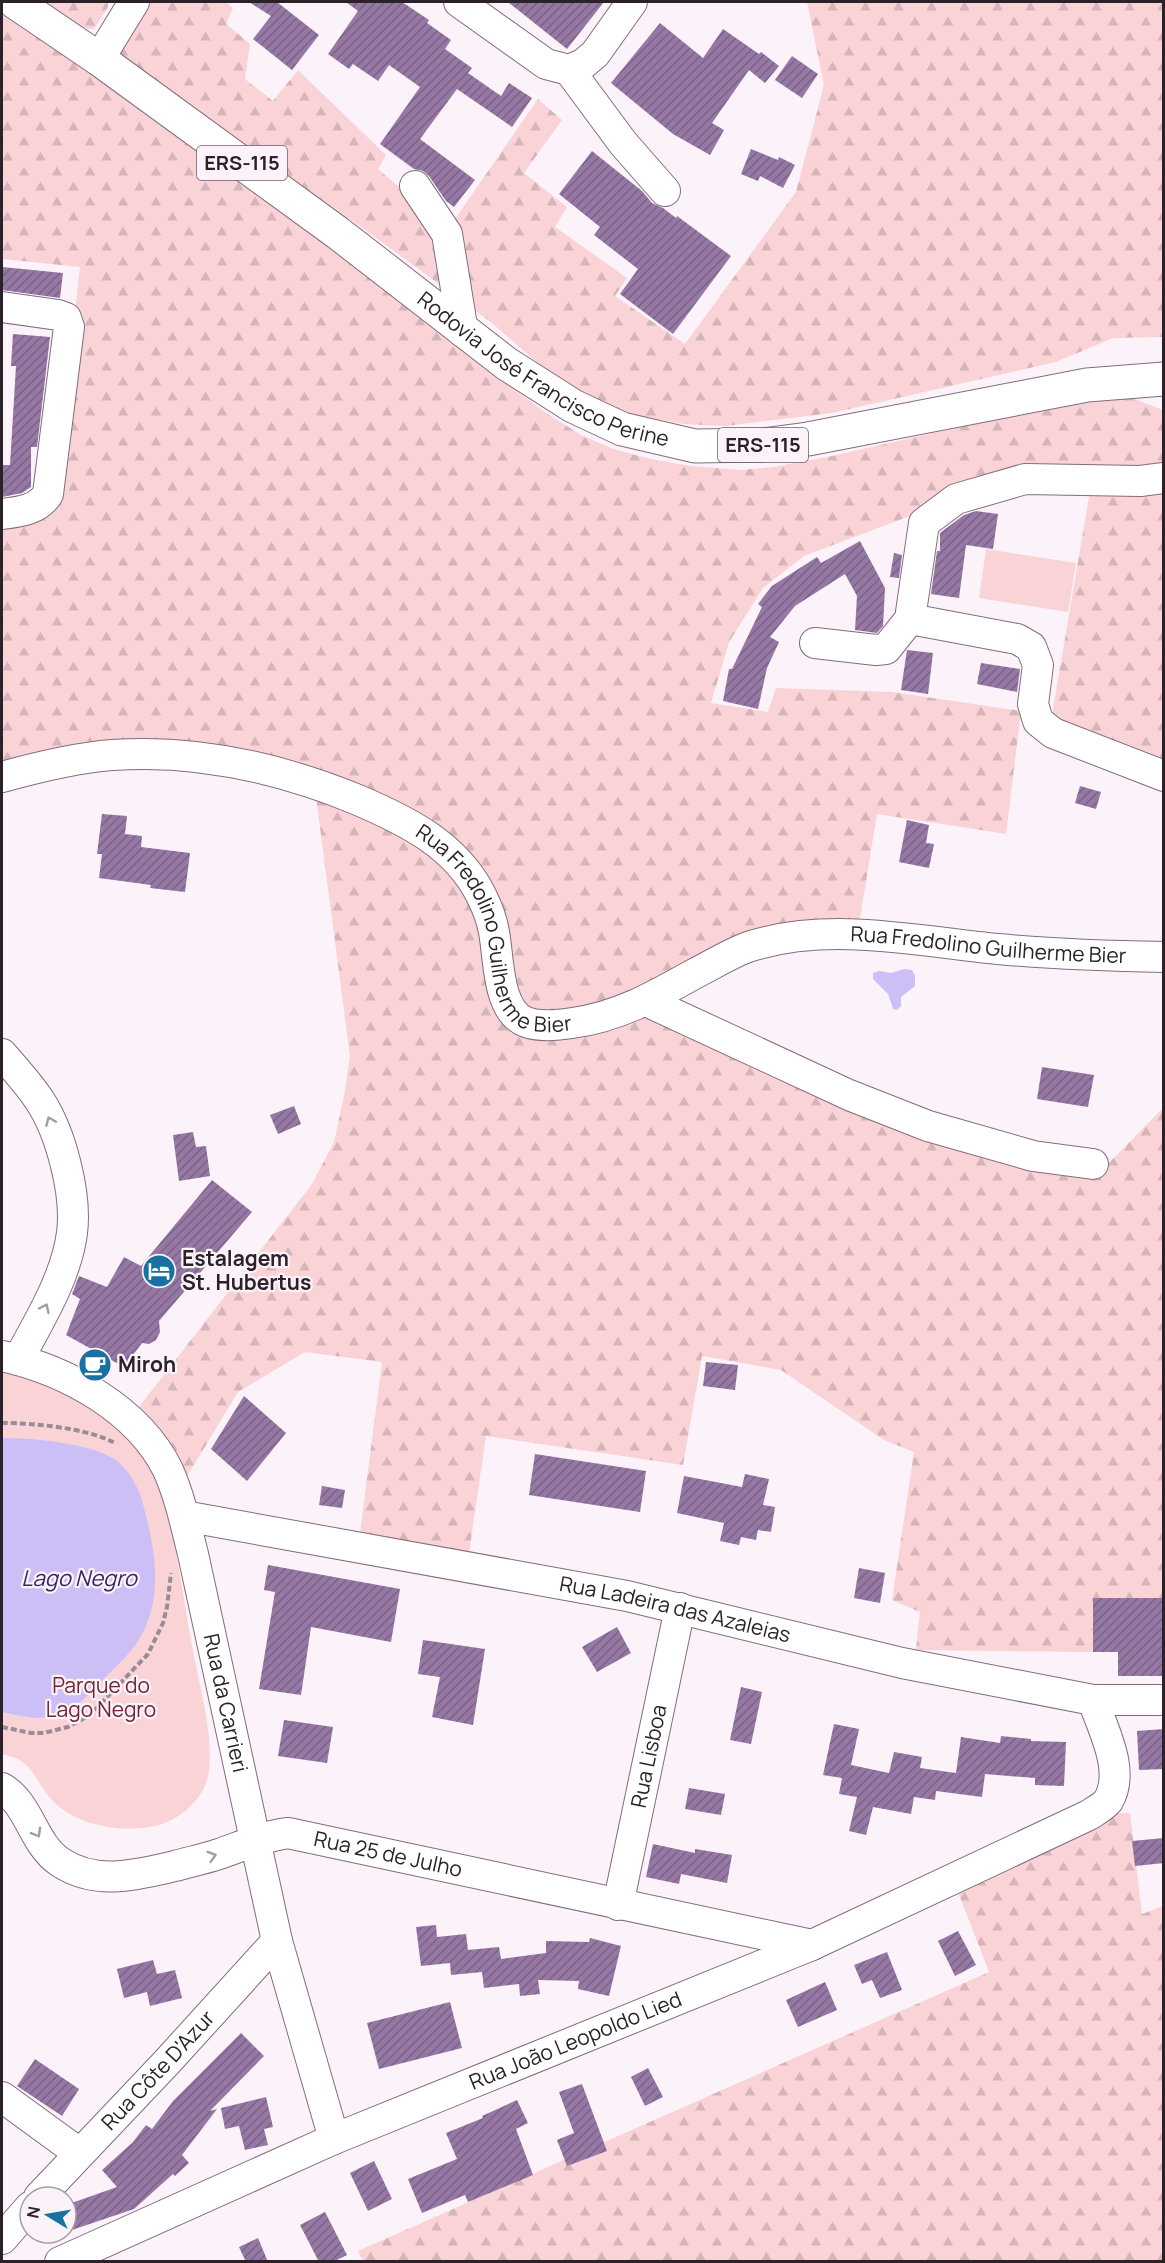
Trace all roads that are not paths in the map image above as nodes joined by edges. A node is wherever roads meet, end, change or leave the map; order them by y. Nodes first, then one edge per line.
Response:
1 (15, 2) edge
2 (134, 2) edge
3 (459, 2) edge
4 (632, 2) edge
5 (99, 59) junction
6 (557, 67) junction
7 (415, 186) dead end
8 (665, 191) dead end
9 (2, 307) edge
10 (463, 332) junction
11 (1164, 379) edge
12 (1126, 381) junction
13 (1164, 399) edge
14 (1164, 478) edge
15 (2, 514) edge
16 (910, 619) junction
17 (815, 643) dead end
18 (1164, 776) edge
19 (2, 777) edge
20 (1164, 957) edge
21 (646, 1001) junction
22 (2, 1054) edge
23 (1093, 1164) dead end
24 (10, 1358) edge
25 (184, 1516) junction
26 (680, 1608) junction
27 (1093, 1700) junction
28 (1164, 1700) edge
29 (2, 1788) edge
30 (257, 1841) junction
31 (618, 1905) junction
32 (277, 1941) junction
33 (812, 1946) junction
34 (2, 2097) edge
35 (334, 2139) junction
36 (79, 2153) junction
37 (50, 2185) edge
38 (18, 2221) edge
39 (2, 2239) edge
40 (60, 2262) edge

1 - 5 main road, Rodovia José Francisco Perine / ERS-115
2 - 5 street
3 - 6 street
4 - 6 street
5 - 10 main road, Rodovia José Francisco Perine / ERS-115
6 - 8 street
7 - 10 street
9 - 15 street
10 - 12 main road, Rodovia José Francisco Perine / ERS-115
11 - 12 main road, Rodovia José Francisco Perine / ERS-115
12 - 13 street
14 - 16 street
16 - 17 street
16 - 18 street
19 - 21 street, Rua Fredolino Guilherme Bier
20 - 21 street, Rua Fredolino Guilherme Bier
21 - 23 street
24 -> 22 street
24 - 25 street, Rua da Carrieri
25 - 26 street, Rua Ladeira das Azaleias
25 - 30 street, Rua da Carrieri
26 - 27 street, Rua Ladeira das Azaleias
26 - 31 street, Rua Lisboa
27 - 28 street, Rua Ladeira das Azaleias
27 - 33 street, Rua João Leopoldo Lied
29 -> 30 street, Rua 25 de Julho
30 - 31 street, Rua 25 de Julho
30 - 32 street, Rua da Carrieri
31 - 33 street, Rua 25 de Julho
32 - 35 street, Rua da Carrieri
32 - 36 street, Rua Côte D'Azur
33 - 35 street, Rua João Leopoldo Lied
34 - 36 street
35 - 40 street, Rua João Leopoldo Lied
36 - 37 street, Rua Côte D'Azur
38 - 39 street

